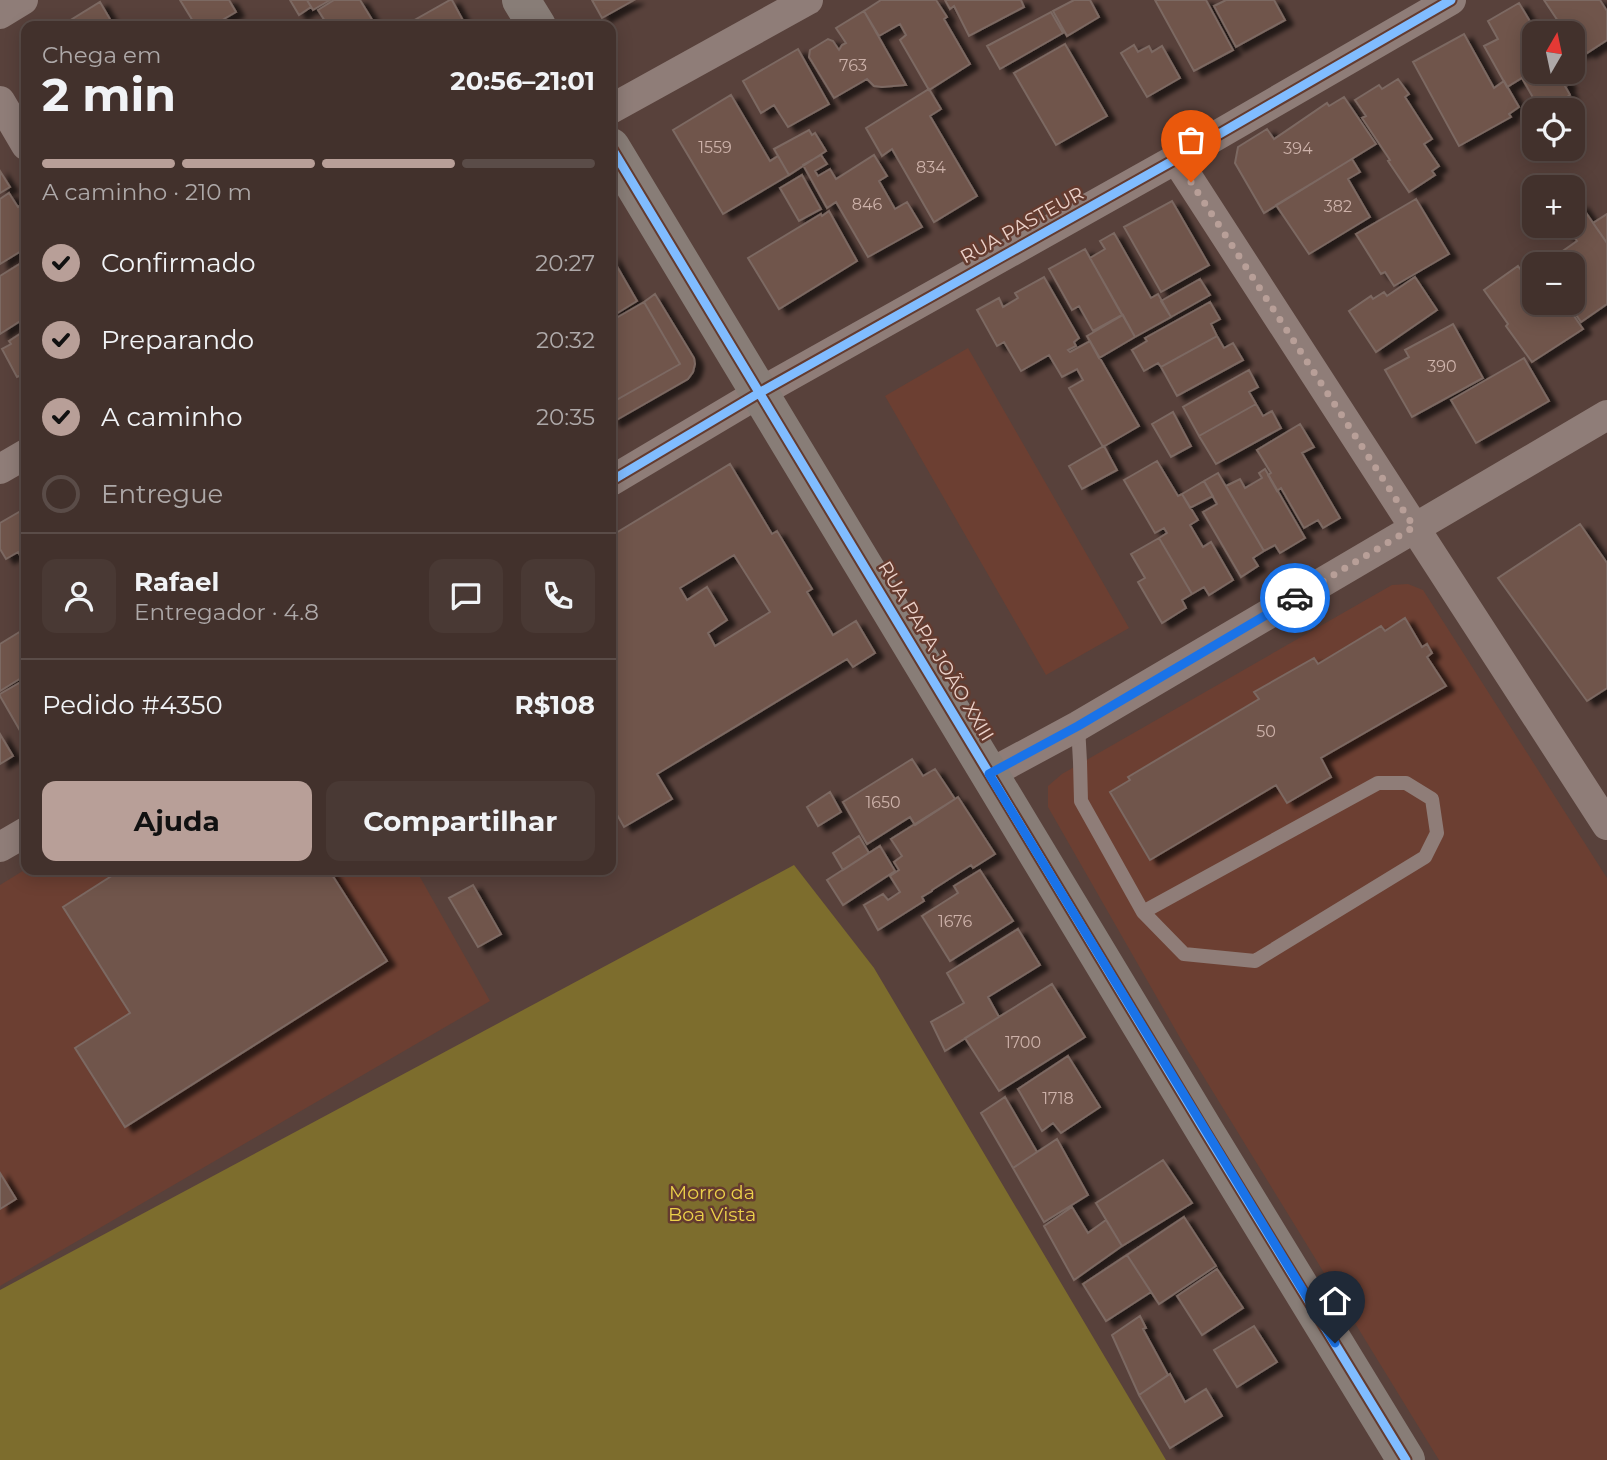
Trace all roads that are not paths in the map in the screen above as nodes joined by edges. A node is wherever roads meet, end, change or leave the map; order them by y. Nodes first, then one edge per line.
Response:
1 (23, 0) edge
2 (521, 0) edge
3 (808, 0) edge
4 (1451, 0) edge
5 (0, 14) edge
6 (534, 21) edge
7 (0, 101) edge
8 (616, 106) edge
9 (21, 137) edge
10 (616, 155) edge
11 (1176, 159) junction
12 (759, 393) junction
13 (1607, 415) edge
14 (21, 457) edge
15 (0, 469) edge
16 (616, 478) edge
17 (1414, 527) junction
18 (1078, 726) junction
19 (989, 774) junction
20 (1607, 825) edge
21 (21, 835) edge
22 (0, 847) edge
23 (1143, 912) junction
24 (1406, 1460) edge

1 - 5 street
2 - 6 main road
3 - 8 street
4 - 11 street, RUA PASTEUR
7 - 9 street
10 - 12 main road, RUA PAPA JOÃO XXIII
11 - 12 street, RUA PASTEUR
11 - 17 street
12 - 16 street, RUA PASTEUR
12 - 19 main road, RUA PAPA JOÃO XXIII
13 - 17 street
14 - 15 street
17 - 18 street
17 - 20 street
18 - 19 street
18 - 23 lane
19 - 24 main road, RUA PAPA JOÃO XXIII
21 - 22 street
23 - 23 lane

